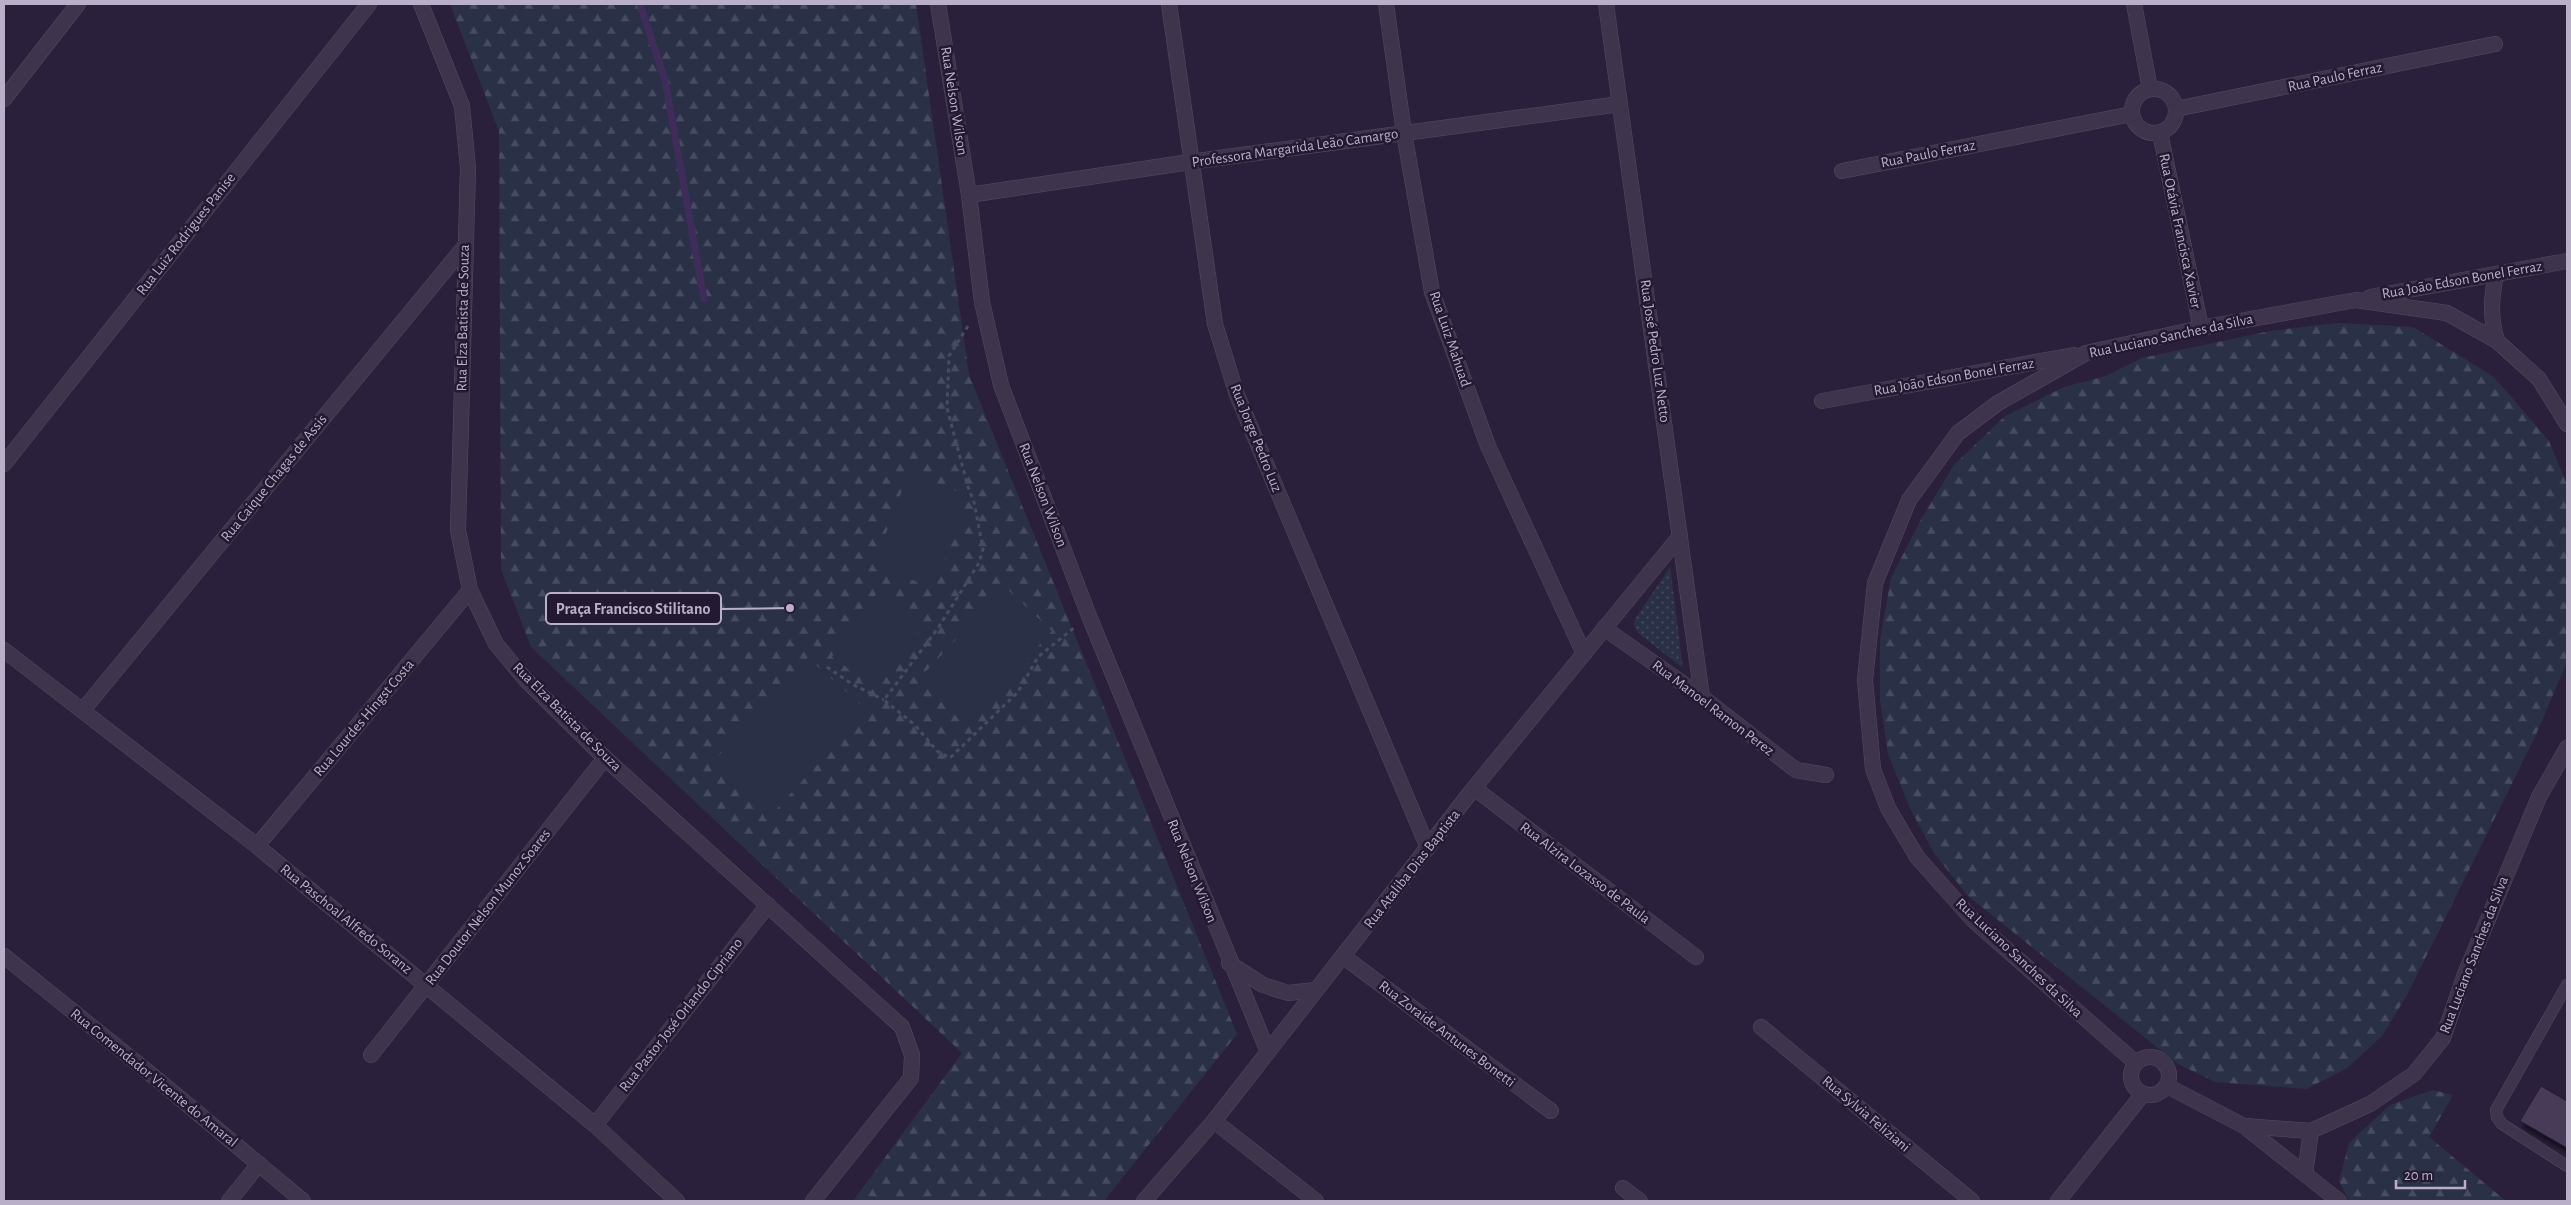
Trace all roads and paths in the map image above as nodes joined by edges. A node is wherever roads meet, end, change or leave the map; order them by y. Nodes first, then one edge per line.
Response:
1 (78, 4) edge
2 (369, 4) edge
3 (421, 4) edge
4 (938, 4) edge
5 (1169, 4) edge
6 (1386, 4) edge
7 (1606, 4) edge
8 (2134, 4) edge
9 (2495, 44) dead end
10 (2150, 89) junction
11 (4, 99) edge
12 (1620, 104) junction
13 (2176, 109) junction
14 (2132, 114) junction
15 (1404, 133) junction
16 (2160, 133) junction
17 (1190, 162) junction
18 (1842, 171) dead end
19 (969, 195) junction
20 (465, 246) junction
21 (2567, 261) edge
22 (2496, 275) junction
23 (2356, 300) junction
24 (982, 302) junction
25 (2201, 328) junction
26 (2497, 341) junction
27 (2086, 353) junction
28 (1822, 401) dead end
29 (2567, 424) edge
30 (4, 464) edge
31 (1680, 536) junction
32 (470, 590) junction
33 (1089, 616) junction
34 (1604, 628) junction
35 (4, 650) edge
36 (1584, 654) junction
37 (827, 667) dead end
38 (1702, 698) junction
39 (884, 700) junction
40 (83, 710) junction
41 (2567, 748) edge
42 (605, 758) junction
43 (1826, 775) dead end
44 (1474, 788) junction
45 (258, 846) junction
46 (1428, 848) junction
47 (768, 905) junction
48 (4, 956) edge
49 (1344, 957) junction
50 (1696, 957) dead end
51 (1229, 962) junction
52 (426, 985) junction
53 (2567, 985) edge
54 (1316, 990) junction
55 (1761, 1027) dead end
56 (1268, 1052) junction
57 (371, 1055) dead end
58 (2136, 1063) junction
59 (2167, 1086) junction
60 (2143, 1094) junction
61 (1551, 1111) dead end
62 (1214, 1121) junction
63 (595, 1125) junction
64 (2244, 1126) junction
65 (2311, 1131) junction
66 (259, 1164) junction
67 (2567, 1166) edge
68 (2305, 1174) junction
69 (1623, 1188) dead end
70 (229, 1201) edge
71 (303, 1201) edge
72 (676, 1201) edge
73 (813, 1201) edge
74 (1144, 1201) edge
75 (1316, 1201) edge
76 (1640, 1201) edge
77 (1972, 1201) edge
78 (2058, 1201) edge
79 (2339, 1201) edge

1 - 11 street
2 - 30 street, Rua Luiz Rodrigues Panise
3 - 20 street, Rua Elza Batista de Souza
4 - 19 street, Rua Nelson Wilson
5 - 17 street, Rua Jorge Pedro Luz
6 - 15 street, Rua Luiz Mahuad
7 - 12 street, Rua José Pedro Luz Netto
8 - 10 street
9 - 13 street, Rua Paulo Ferraz
10 - 13 street
10 - 14 street
12 - 15 street, Professora Margarida Leão Camargo
12 - 31 street, Rua José Pedro Luz Netto
13 - 16 street
14 - 16 street
14 - 18 street, Rua Paulo Ferraz
15 - 17 street, Professora Margarida Leão Camargo
15 - 36 street, Rua Luiz Mahuad
16 - 25 street, Rua Otávia Francisca Xavier
17 - 19 street, Professora Margarida Leão Camargo
17 - 46 street, Rua Jorge Pedro Luz
19 - 24 street, Rua Nelson Wilson
20 - 32 street, Rua Elza Batista de Souza
20 - 40 street, Rua Caique Chagas de Assis
21 - 22 street, Rua João Edson Bonel Ferraz
22 - 23 street, Rua João Edson Bonel Ferraz
22 - 26 street
23 - 25 street, Rua Luciano Sanches da Silva
23 - 26 street, Rua Luciano Sanches da Silva
24 - 33 street, Rua Nelson Wilson
24 - 39 path
25 - 27 street, Rua Luciano Sanches da Silva
26 - 29 street, Rua Luciano Sanches da Silva
27 - 28 street, Rua João Edson Bonel Ferraz
27 - 58 street, Rua Luciano Sanches da Silva
31 - 34 street, Rua Ataliba Dias Baptista
31 - 38 street, Rua José Pedro Luz Netto
32 - 42 street, Rua Elza Batista de Souza
32 - 45 street, Rua Lourdes Hingst Costa
33 - 39 path
33 - 51 street, Rua Nelson Wilson
34 - 36 street, Rua Ataliba Dias Baptista
34 - 38 street, Rua Manoel Ramon Perez
35 - 40 street, Rua Paschoal Alfredo Soranz
36 - 44 street, Rua Ataliba Dias Baptista
37 - 39 path
38 - 43 street, Rua Manoel Ramon Perez
40 - 45 street, Rua Paschoal Alfredo Soranz
41 - 65 street, Rua Luciano Sanches da Silva
42 - 47 street, Rua Elza Batista de Souza
42 - 52 street, Rua Doutor Nelson Munoz Soares
44 - 46 street, Rua Ataliba Dias Baptista
44 - 50 street, Rua Alzira Lozasso de Paula
45 - 52 street, Rua Paschoal Alfredo Soranz
46 - 49 street, Rua Ataliba Dias Baptista
47 - 63 street, Rua Pastor José Orlando Cipriano
47 - 73 street, Rua Elza Batista de Souza
48 - 66 street, Rua Comendador Vicente do Amaral
49 - 54 street, Rua Ataliba Dias Baptista
49 - 61 street, Rua Zoraide Antunes Bonetti
51 - 54 street
51 - 56 street, Rua Nelson Wilson
52 - 57 street, Rua Doutor Nelson Munoz Soares
52 - 63 street, Rua Paschoal Alfredo Soranz
53 - 67 lane
54 - 56 street, Rua Ataliba Dias Baptista
55 - 77 street, Rua Sylvia Feliziani
56 - 62 street, Rua Ataliba Dias Baptista
58 - 59 street
58 - 60 street
59 - 60 street
59 - 64 street, Rua Luciano Sanches da Silva
60 - 78 street
62 - 74 street, Rua Ataliba Dias Baptista
62 - 75 street
63 - 72 street, Rua Paschoal Alfredo Soranz
64 - 65 street, Rua Luciano Sanches da Silva
64 - 68 street
65 - 68 street
66 - 70 street
66 - 71 street, Rua Comendador Vicente do Amaral
68 - 79 street
69 - 76 street

